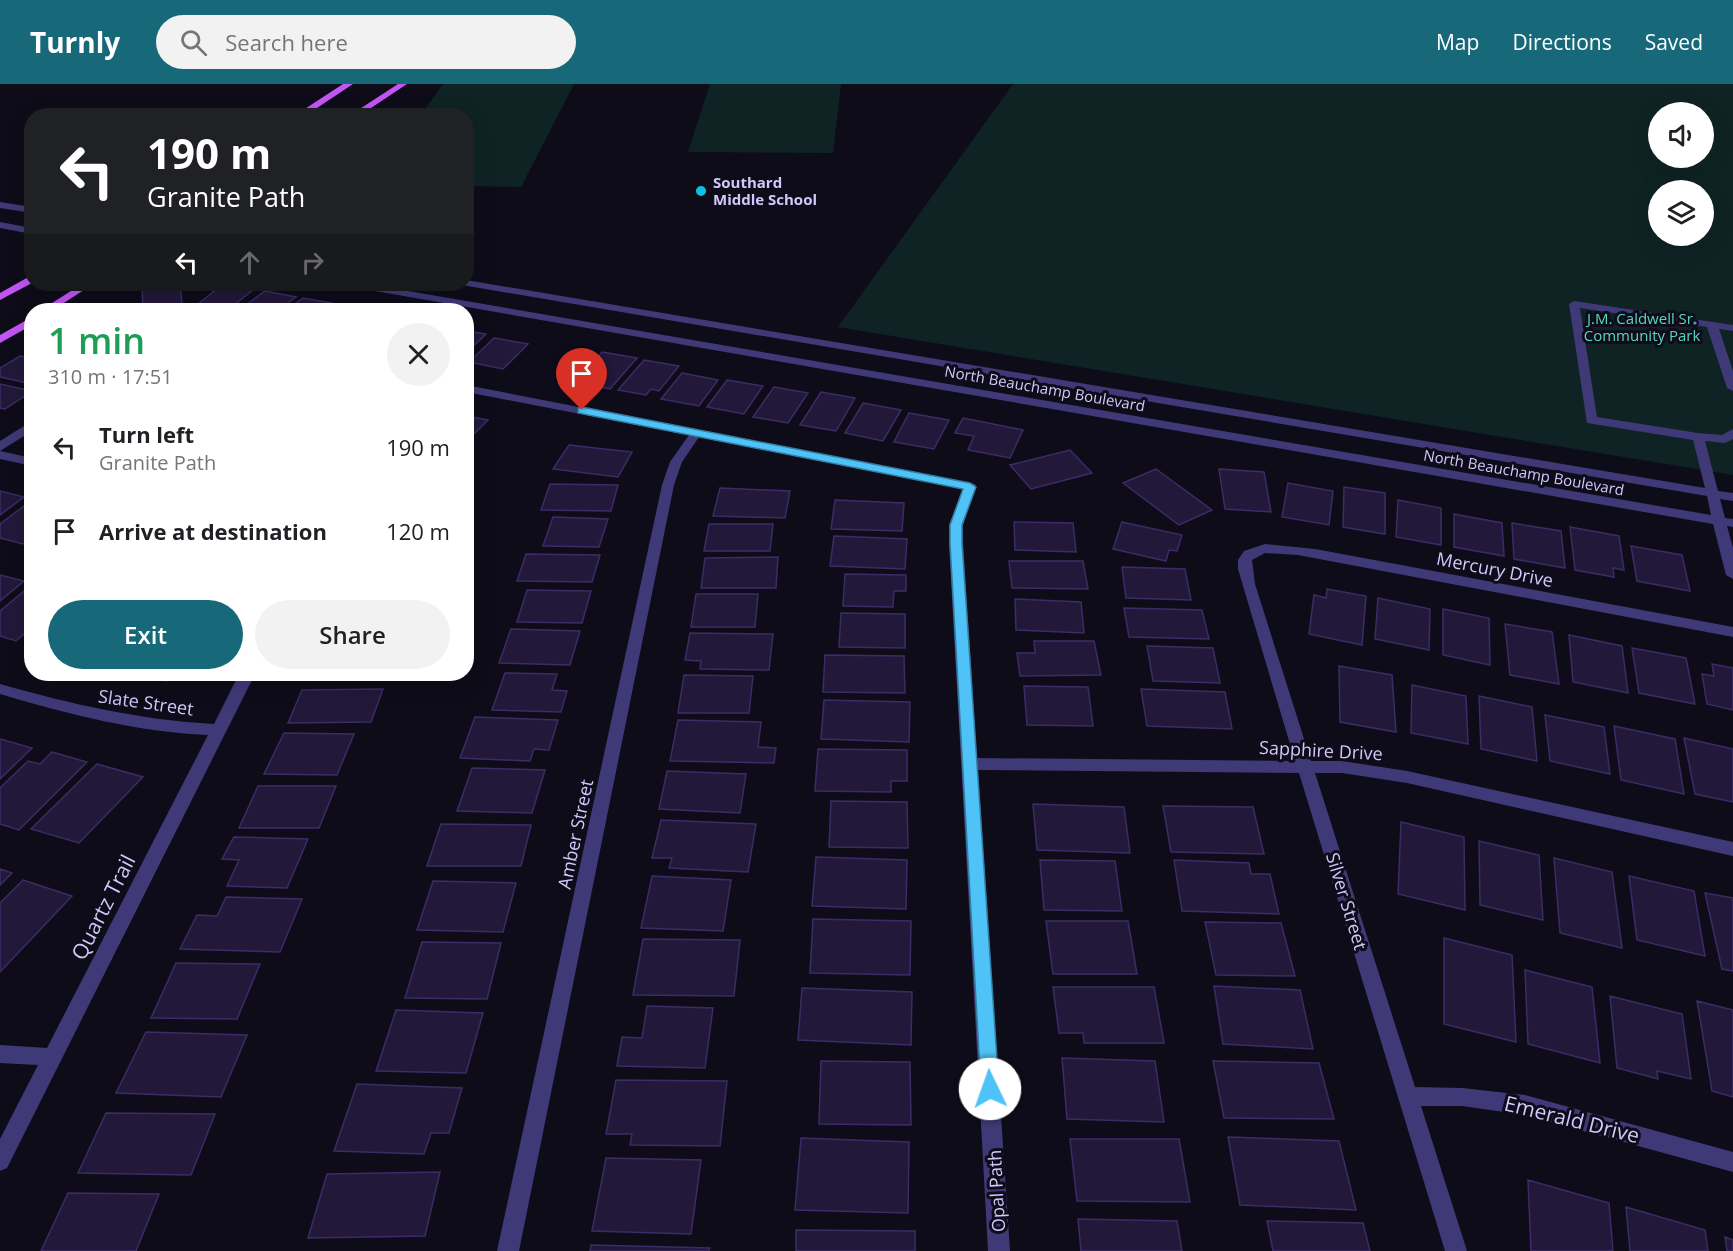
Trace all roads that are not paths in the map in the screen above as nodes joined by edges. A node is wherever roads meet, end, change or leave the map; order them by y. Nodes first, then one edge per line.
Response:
1 (348, 84) edge
2 (403, 84) edge
3 (310, 108) edge
4 (366, 108) edge
5 (0, 205) edge
6 (24, 209) edge
7 (0, 225) edge
8 (24, 230) edge
9 (24, 283) edge
10 (474, 284) edge
11 (77, 291) edge
12 (392, 291) edge
13 (0, 297) edge
14 (57, 303) edge
15 (462, 303) edge
16 (474, 305) edge
17 (24, 325) edge
18 (1712, 325) junction
19 (1733, 328) edge
20 (0, 340) edge
21 (1733, 388) edge
22 (474, 390) edge
23 (24, 430) edge
24 (697, 432) junction
25 (1733, 433) edge
26 (1698, 437) junction
27 (0, 447) edge
28 (0, 455) edge
29 (24, 460) edge
30 (1713, 494) junction
31 (1733, 497) edge
32 (1726, 522) edge
33 (1250, 552) joint
34 (1733, 574) edge
35 (1733, 632) edge
36 (243, 681) edge
37 (0, 689) edge
38 (218, 730) junction
39 (971, 764) junction
40 (1305, 766) junction
41 (1733, 849) edge
42 (0, 1054) edge
43 (53, 1057) junction
44 (1409, 1096) junction
45 (0, 1161) edge
46 (1733, 1162) edge
47 (508, 1251) edge
48 (999, 1251) edge
49 (1456, 1251) edge

1 - 3 main road
2 - 4 main road
5 - 6 street
7 - 8 street
9 - 13 main road
10 - 30 street, North Beauchamp Boulevard
11 - 14 main road
12 - 15 street, North Beauchamp Boulevard
16 - 32 street, North Beauchamp Boulevard
17 - 20 main road
18 - 19 street
18 - 21 street
18 - 26 street
22 - 24 street
23 - 27 street
24 - 39 street, Opal Path
24 - 47 street, Amber Street
25 - 26 street
26 - 30 street
28 - 29 street
30 - 31 street, North Beauchamp Boulevard
30 - 32 street
32 - 34 street
33 - 35 street, Mercury Drive
33 - 40 street, Silver Street
36 - 38 street, Quartz Trail
37 - 38 street, Slate Street
38 - 43 street, Quartz Trail
39 - 40 street, Sapphire Drive
39 - 48 street, Opal Path
40 - 41 street, Sapphire Drive
40 - 44 street, Silver Street
42 - 43 street
43 - 45 street, Quartz Trail
44 - 46 street, Emerald Drive
44 - 49 street, Silver Street

